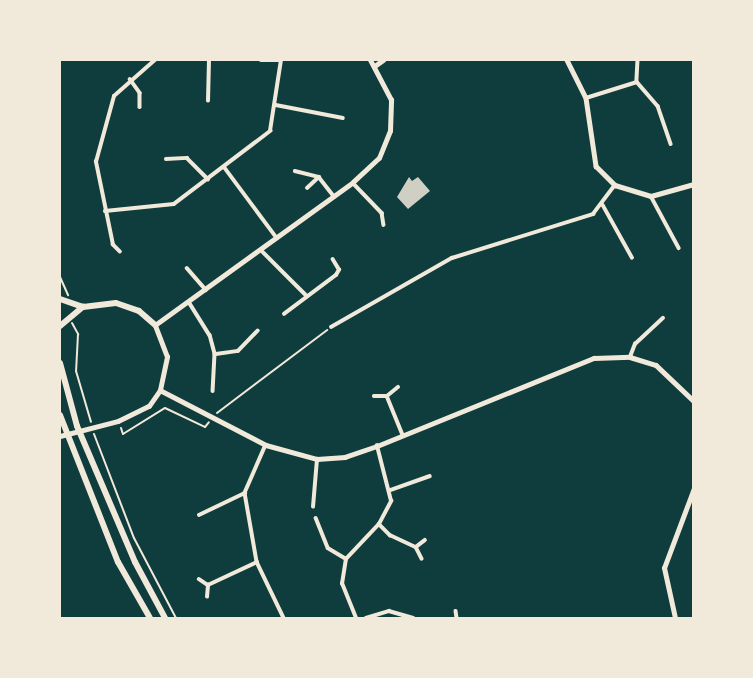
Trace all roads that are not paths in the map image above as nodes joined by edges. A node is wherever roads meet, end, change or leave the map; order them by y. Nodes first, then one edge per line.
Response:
1 (155, 60) edge
2 (209, 60) edge
3 (261, 60) edge
4 (280, 60) edge
5 (370, 60) edge
6 (383, 60) edge
7 (567, 60) edge
8 (638, 60) edge
9 (376, 65) junction
10 (130, 79) junction
11 (637, 82) junction
12 (586, 98) junction
13 (208, 101) dead end
14 (275, 105) junction
15 (140, 107) dead end
16 (335, 117) junction
17 (343, 118) dead end
18 (334, 122) dead end
19 (671, 144) dead end
20 (166, 159) dead end
21 (225, 168) junction
22 (295, 171) dead end
23 (319, 177) junction
24 (208, 179) junction
25 (353, 182) junction
26 (694, 184) edge
27 (615, 185) junction
28 (307, 188) dead end
29 (334, 196) junction
30 (651, 196) junction
31 (603, 205) junction
32 (105, 211) junction
33 (384, 225) dead end
34 (277, 238) junction
35 (679, 248) dead end
36 (261, 250) junction
37 (120, 252) dead end
38 (632, 257) dead end
39 (333, 260) dead end
40 (187, 268) dead end
41 (206, 290) junction
42 (307, 296) junction
43 (60, 299) edge
44 (189, 302) junction
45 (83, 307) junction
46 (284, 314) dead end
47 (663, 318) dead end
48 (155, 325) junction
49 (60, 326) edge
50 (331, 327) road end
51 (257, 331) dead end
52 (215, 354) junction
53 (630, 356) junction
54 (60, 363) edge
55 (398, 387) dead end
56 (160, 390) junction
57 (213, 391) dead end
58 (374, 396) dead end
59 (387, 396) junction
60 (693, 399) edge
61 (60, 415) edge
62 (403, 435) junction
63 (60, 436) edge
64 (266, 445) junction
65 (377, 446) junction
66 (317, 459) junction
67 (430, 476) dead end
68 (694, 488) edge
69 (391, 491) junction
70 (245, 493) junction
71 (313, 507) dead end
72 (685, 508) junction
73 (694, 511) edge
74 (199, 515) dead end
75 (316, 518) dead end
76 (379, 524) junction
77 (425, 540) dead end
78 (416, 547) junction
79 (346, 559) junction
80 (422, 559) dead end
81 (257, 562) junction
82 (199, 579) dead end
83 (208, 585) junction
84 (207, 597) dead end
85 (456, 611) dead end
86 (150, 618) edge
87 (165, 618) edge
88 (284, 618) edge
89 (356, 618) edge
90 (366, 618) edge
91 (413, 618) edge
92 (457, 618) edge
93 (675, 618) edge

1 - 10 street
2 - 13 street
3 - 4 street
4 - 14 street
5 - 9 street
6 - 9 street
7 - 12 street
8 - 11 street
9 - 25 street
10 - 15 street
10 - 32 street
11 - 12 street
11 - 19 street
12 - 27 street
14 - 16 street
14 - 21 street
16 - 17 street
16 - 18 street
20 - 24 street
21 - 24 street
21 - 34 street
22 - 23 street
23 - 28 street
23 - 29 street
24 - 32 street
25 - 29 street
25 - 33 street
26 - 30 street
27 - 30 street
27 - 31 street
29 - 34 street
30 - 35 street
31 - 38 street
31 - 50 street
32 - 37 street
34 - 36 street
36 - 41 street
36 - 42 street
39 - 42 street
40 - 41 street
41 - 44 street
42 - 46 street
43 - 45 highway
44 - 48 street
44 - 52 street
45 - 48 highway
45 - 49 highway
47 - 53 street
48 - 56 street
51 - 52 street
52 - 57 street
53 - 60 street
53 - 62 street
54 - 87 highway
55 - 59 street
56 - 63 street
56 - 64 street
58 - 59 street
59 - 62 street
61 - 86 highway
62 - 65 street
64 - 66 street
64 - 70 street
65 - 66 street
65 - 69 street
66 - 71 street
67 - 69 street
68 - 72 street
69 - 76 street
70 - 74 street
70 - 81 street
72 - 73 street
72 - 93 street
75 - 79 street
76 - 78 street
76 - 79 street
77 - 78 street
78 - 80 street
79 - 89 street
81 - 83 street
81 - 88 street
82 - 83 street
83 - 84 street
85 - 92 street
90 - 91 street

